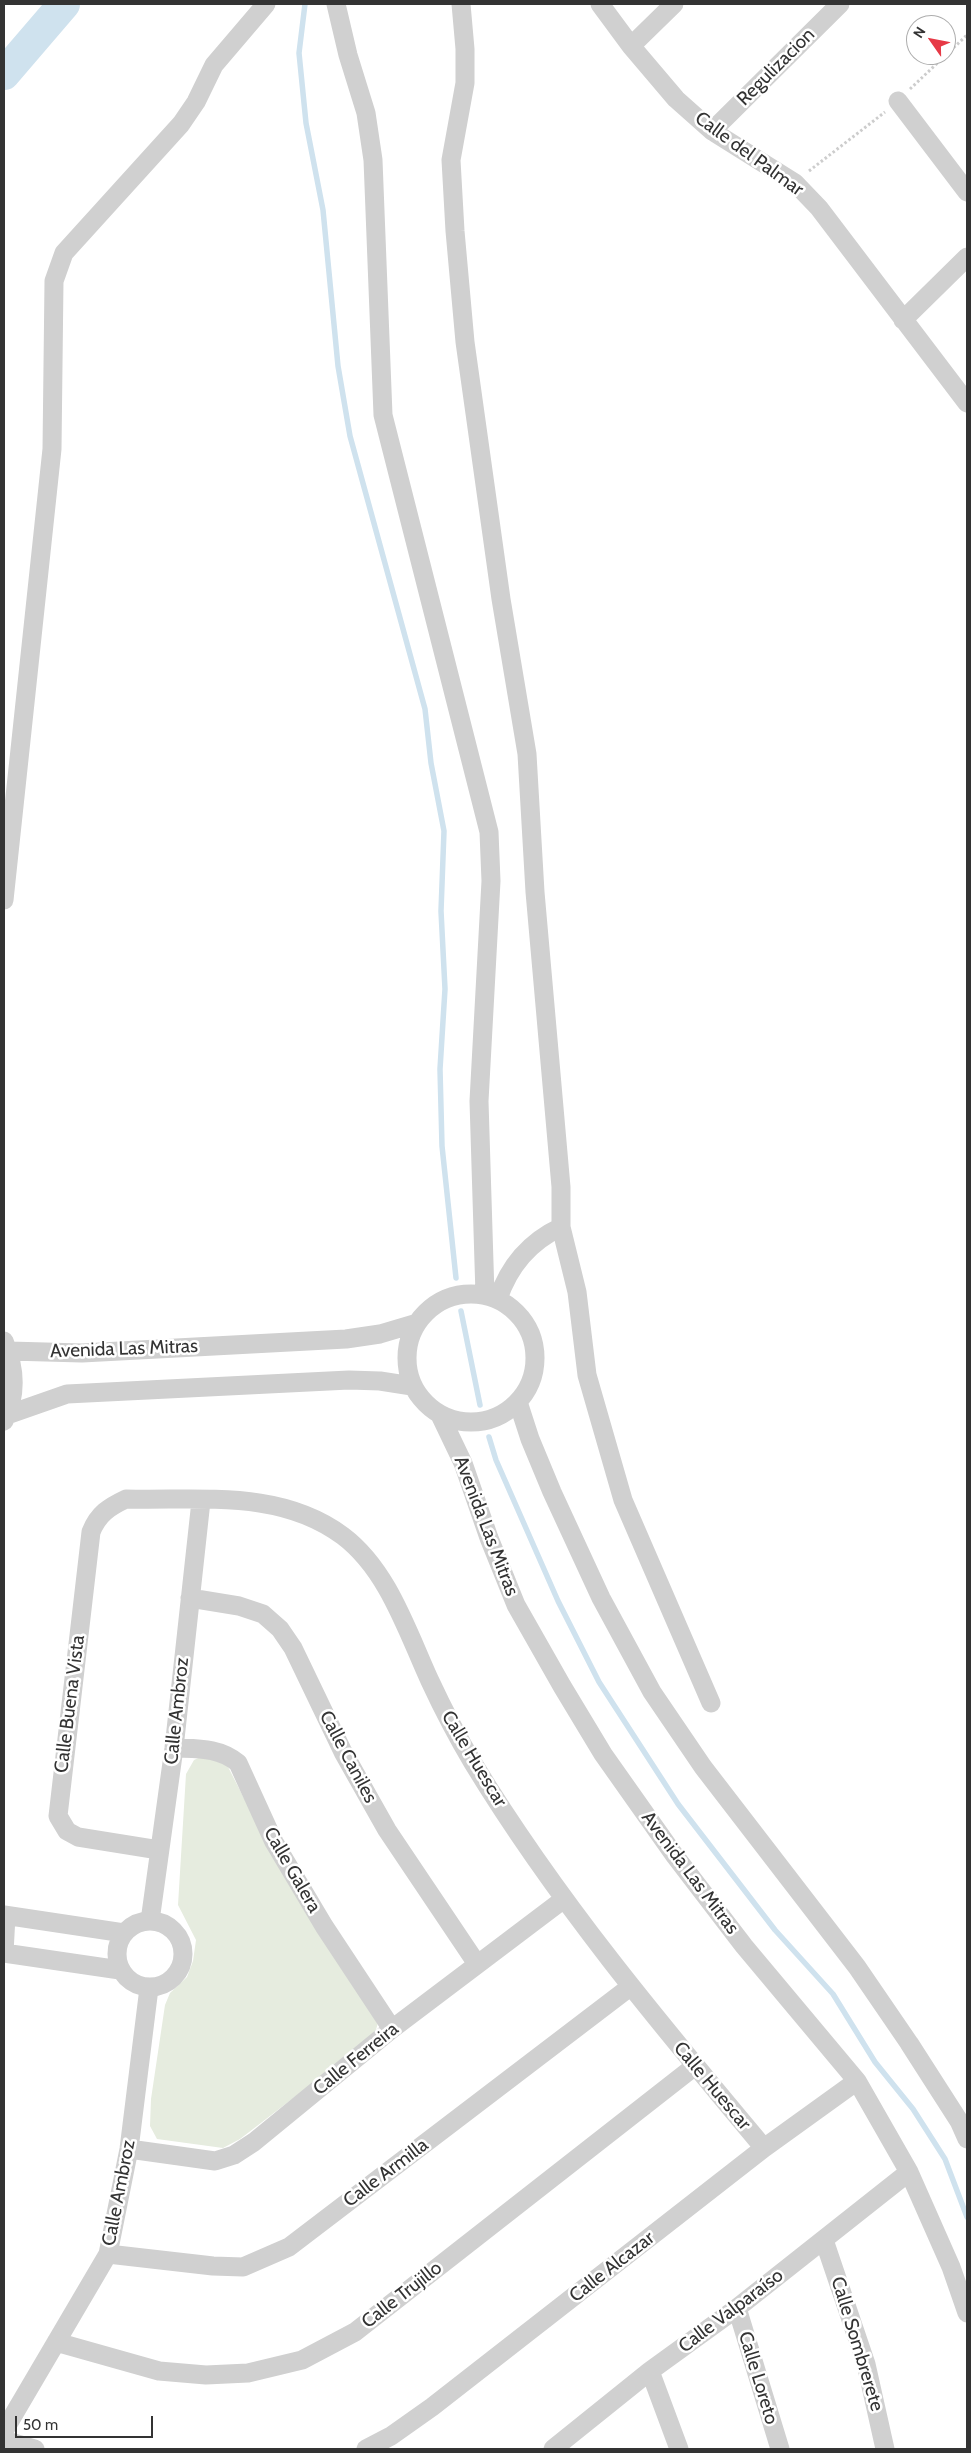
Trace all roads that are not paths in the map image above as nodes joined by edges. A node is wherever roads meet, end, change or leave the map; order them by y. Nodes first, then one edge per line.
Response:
1 (266, 4) edge
2 (336, 4) edge
3 (461, 4) edge
4 (600, 4) edge
5 (674, 4) edge
6 (840, 4) edge
7 (631, 46) junction
8 (898, 101) dead end
9 (712, 131) junction
10 (967, 192) edge
11 (967, 257) edge
12 (903, 320) junction
13 (967, 403) edge
14 (4, 900) edge
15 (561, 1227) junction
16 (492, 1297) junction
17 (417, 1323) junction
18 (6, 1346) edge
19 (412, 1386) junction
20 (518, 1402) junction
21 (440, 1416) junction
22 (5, 1418) edge
23 (126, 1499) joint
24 (201, 1501) junction
25 (190, 1598) junction
26 (711, 1703) dead end
27 (174, 1748) junction
28 (159, 1850) junction
29 (564, 1899) junction
30 (5, 1915) edge
31 (150, 1921) junction
32 (124, 1933) junction
33 (4, 1953) edge
34 (477, 1964) junction
35 (120, 1970) junction
36 (630, 1987) junction
37 (149, 1988) junction
38 (392, 2029) junction
39 (695, 2066) junction
40 (857, 2081) junction
41 (963, 2120) edge
42 (967, 2139) edge
43 (129, 2148) junction
44 (764, 2148) junction
45 (909, 2172) junction
46 (824, 2240) junction
47 (108, 2254) junction
48 (737, 2308) junction
49 (967, 2313) edge
50 (56, 2342) junction
51 (650, 2371) junction
52 (4, 2431) edge
53 (4, 2440) edge
54 (571, 2443) edge
55 (35, 2449) edge
56 (366, 2449) edge
57 (553, 2449) edge
58 (679, 2449) edge
59 (780, 2449) edge
60 (885, 2449) edge

1 - 14 street
2 - 16 street
3 - 15 street
4 - 7 street, Calle del Palmar
5 - 7 street
6 - 9 street, Regulizacion
7 - 9 street, Calle del Palmar
8 - 10 street
9 - 12 street, Calle del Palmar
11 - 12 street
12 - 13 street, Calle del Palmar
15 - 16 street
15 - 26 street
16 - 17 street
16 - 20 street
17 - 18 street, Avenida Las Mitras
17 - 19 street
18 - 22 street
19 - 21 street
19 - 22 street
20 - 21 street
20 - 41 street
21 - 40 street, Avenida Las Mitras
23 - 24 street, Calle Huescar
23 - 28 street, Calle Buena Vista
24 - 25 street, Calle Ambroz
24 - 29 street, Calle Huescar
25 - 27 street, Calle Ambroz
25 - 34 street, Calle Caniles
27 - 28 street, Calle Ambroz
27 - 38 street, Calle Galera
28 - 31 street, Calle Ambroz
29 - 34 street, Calle Ferreira
29 - 36 street, Calle Huescar
30 - 32 street
30 - 33 street
31 - 32 street
31 - 37 street
32 - 35 street
33 - 35 street
34 - 38 street, Calle Ferreira
35 - 37 street
36 - 39 street, Calle Huescar
36 - 47 street, Calle Armilla
37 - 43 street, Calle Ambroz
38 - 43 street, Calle Ferreira
39 - 44 street, Calle Huescar
39 - 50 street, Calle Trujillo
40 - 44 street, Calle Alcazar
40 - 45 street, Avenida Las Mitras
41 - 42 street
43 - 47 street, Calle Ambroz
44 - 56 street, Calle Alcazar
45 - 46 street, Calle Valparaíso
45 - 49 street, Avenida Las Mitras
46 - 48 street, Calle Valparaíso
46 - 60 street, Calle Sombrerete
47 - 50 street, Calle Ambroz
48 - 51 street, Calle Valparaíso
48 - 59 street, Calle Loreto
50 - 52 street, Calle Ambroz
51 - 54 street, Calle Valparaíso
51 - 58 street
53 - 55 street
54 - 57 street, Calle Valparaíso

